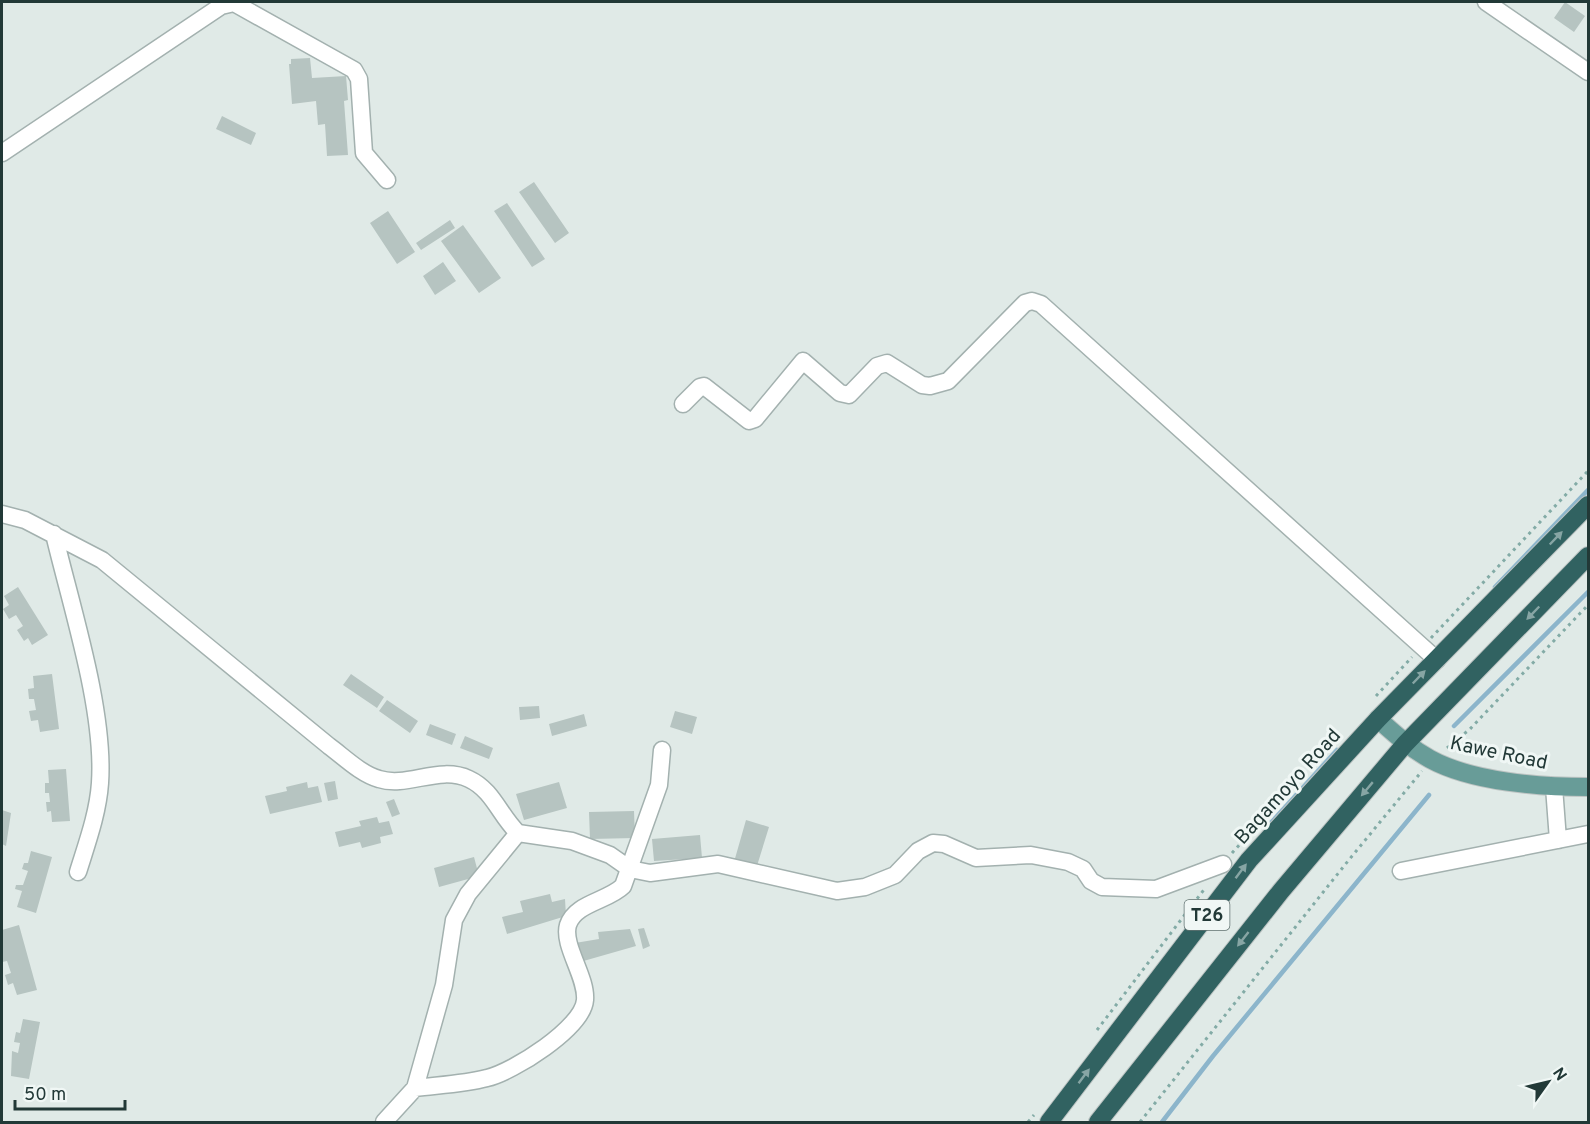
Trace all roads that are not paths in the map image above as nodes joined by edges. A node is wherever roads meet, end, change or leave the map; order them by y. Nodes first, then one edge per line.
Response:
1 (1486, 2) edge
2 (1588, 72) edge
3 (2, 153) edge
4 (387, 180) dead end
5 (683, 404) dead end
6 (1588, 505) edge
7 (2, 514) edge
8 (54, 534) junction
9 (1588, 556) edge
10 (1437, 660) junction
11 (1378, 719) junction
12 (1405, 744) junction
13 (662, 750) dead end
14 (1554, 787) junction
15 (1588, 787) edge
16 (518, 833) junction
17 (1588, 834) edge
18 (1558, 840) junction
19 (1223, 864) dead end
20 (630, 869) junction
21 (1401, 871) dead end
22 (78, 872) dead end
23 (415, 1088) junction
24 (384, 1122) edge
25 (1049, 1122) edge
26 (1098, 1122) edge

1 - 2 street
3 - 4 street
5 - 10 street
10 -> 6 highway, Bagamoyo Road / T26
7 - 8 street
8 - 16 street
8 - 22 street
9 -> 12 highway, T26
11 -> 10 highway, Bagamoyo Road / T26
11 - 12 main road, Kawe Road
25 -> 11 highway, Bagamoyo Road / T26
12 - 14 main road, Kawe Road
12 -> 26 highway, T26
13 - 20 street
14 - 15 main road, Kawe Road
14 - 18 street
16 - 20 street
16 - 23 street
17 - 18 street
18 - 21 street
19 - 20 street
20 - 23 street
23 - 24 street

